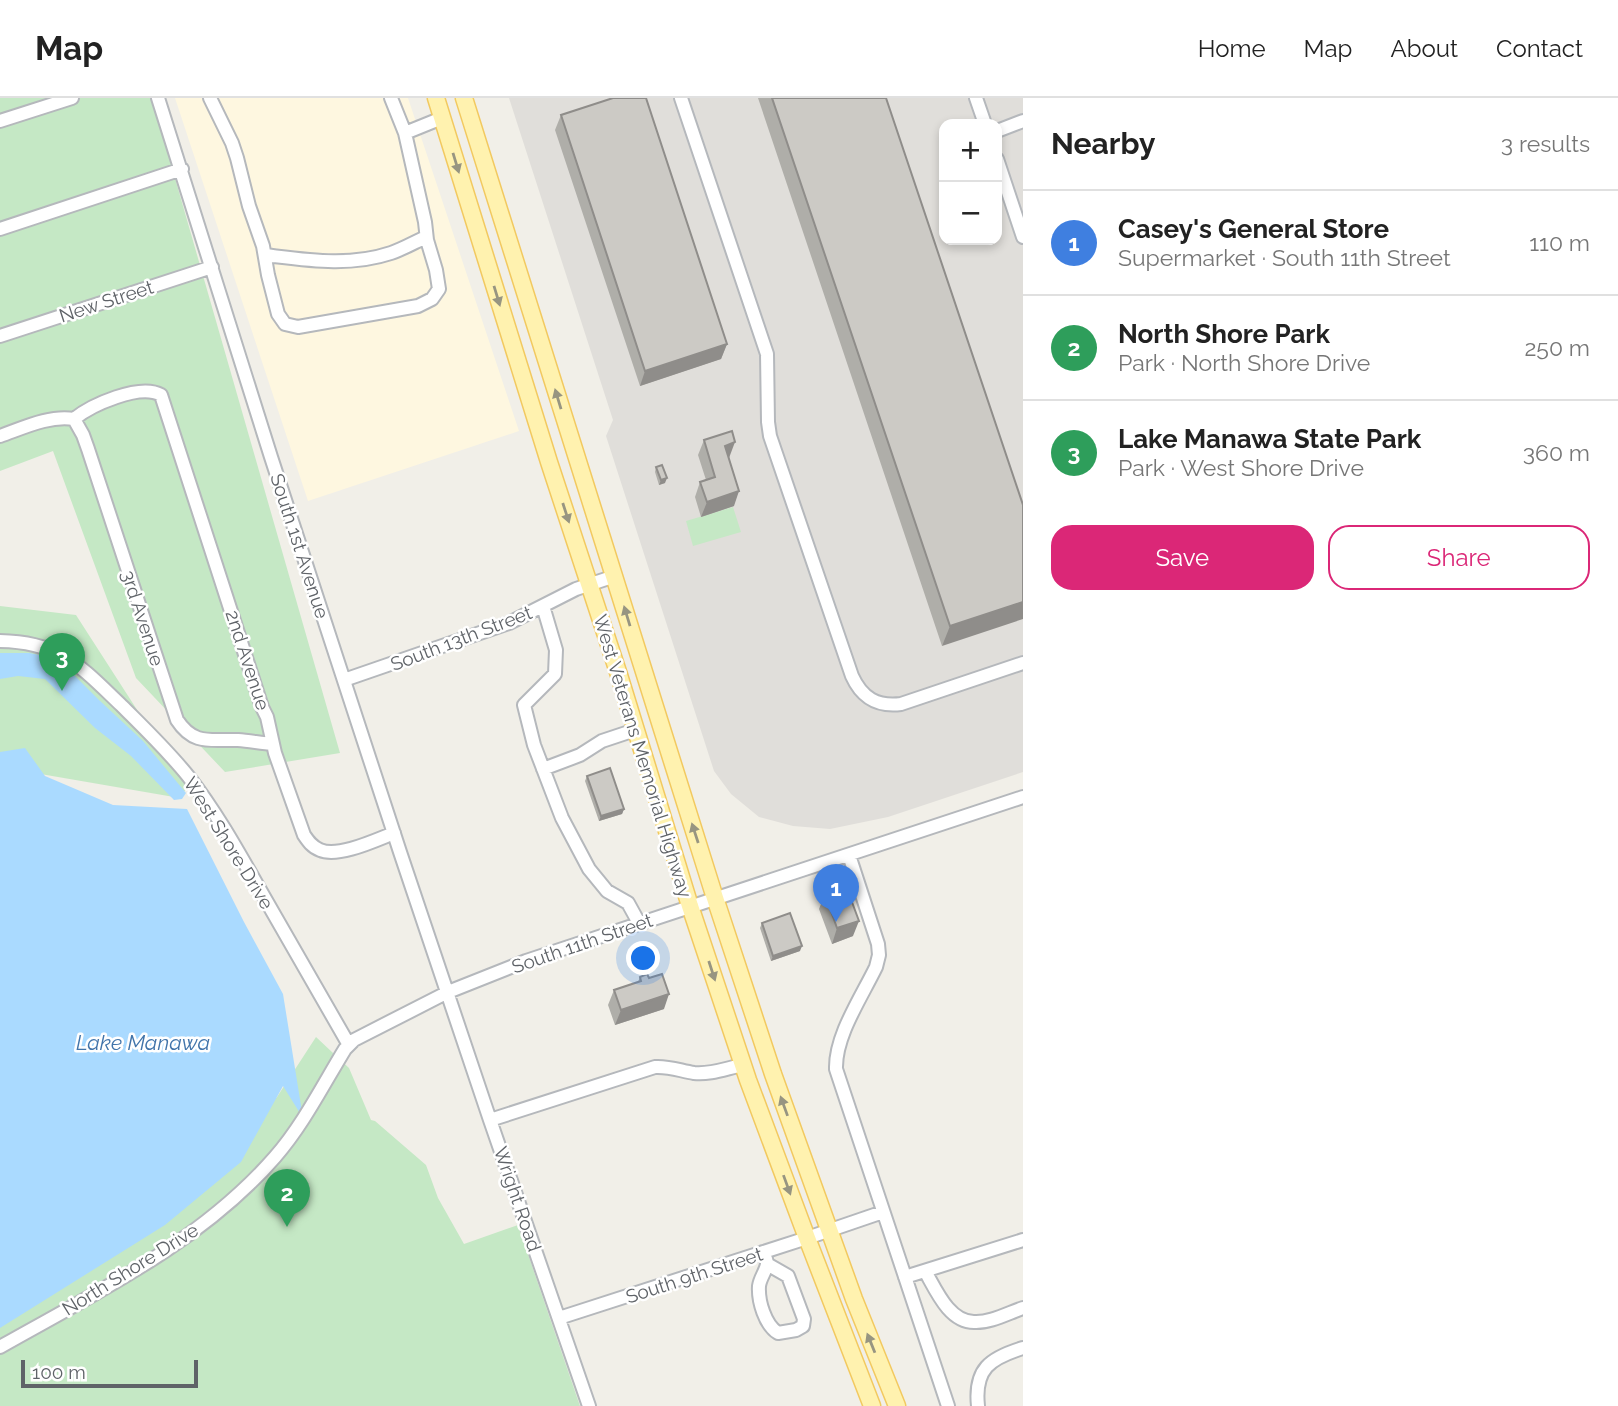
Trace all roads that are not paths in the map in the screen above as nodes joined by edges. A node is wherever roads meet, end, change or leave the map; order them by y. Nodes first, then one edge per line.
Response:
1 (72, 98) edge
2 (158, 98) edge
3 (210, 98) edge
4 (391, 98) edge
5 (436, 98) edge
6 (464, 98) edge
7 (681, 98) edge
8 (976, 98) edge
9 (442, 118) junction
10 (983, 119) edge
11 (0, 121) edge
12 (1023, 121) edge
13 (1002, 129) edge
14 (404, 133) junction
15 (182, 169) junction
16 (1002, 174) edge
17 (0, 229) edge
18 (426, 237) junction
19 (1023, 237) edge
20 (265, 255) junction
21 (212, 267) junction
22 (0, 336) edge
23 (74, 419) junction
24 (0, 436) edge
25 (615, 576) junction
26 (589, 584) junction
27 (543, 606) junction
28 (0, 640) edge
29 (1023, 663) edge
30 (344, 680) junction
31 (635, 730) junction
32 (273, 744) junction
33 (543, 769) junction
34 (1023, 797) edge
35 (394, 833) junction
36 (849, 855) junction
37 (715, 898) junction
38 (691, 906) junction
39 (639, 923) junction
40 (448, 992) junction
41 (349, 1045) junction
42 (743, 1065) junction
43 (490, 1120) junction
44 (883, 1212) junction
45 (829, 1231) junction
46 (807, 1238) junction
47 (1023, 1240) edge
48 (765, 1258) junction
49 (925, 1271) junction
50 (905, 1278) junction
51 (1023, 1308) edge
52 (559, 1318) junction
53 (0, 1347) edge
54 (1023, 1348) edge
55 (589, 1406) edge
56 (872, 1406) edge
57 (897, 1406) edge
58 (948, 1406) edge
59 (978, 1406) edge

1 - 11 street
2 - 15 street, South 1st Avenue
3 - 20 street
4 - 14 street
5 - 9 main road, West Veterans Memorial Highway
25 -> 6 main road, West Veterans Memorial Highway
7 - 29 street
8 - 10 street
9 - 14 street
9 -> 26 main road, West Veterans Memorial Highway
12 - 13 street
14 - 18 street
15 - 17 street
15 - 21 street, South 1st Avenue
16 - 19 street
18 - 20 street
18 - 20 street
21 - 22 street, New Street
21 - 30 street, South 1st Avenue
23 - 24 street
23 - 32 street, 3rd Avenue
23 - 32 street, 2nd Avenue
25 - 26 street, South 13th Street
37 -> 25 main road, West Veterans Memorial Highway
26 - 27 street, South 13th Street
26 - 31 main road, West Veterans Memorial Highway
27 - 30 street, South 13th Street
27 - 33 street
28 - 41 street, West Shore Drive
30 - 35 street, South 1st Avenue
31 - 33 street
31 - 38 main road, West Veterans Memorial Highway
32 - 35 street, 2nd Avenue
33 - 39 street
34 - 36 street, South 11th Street
35 - 40 street, South 1st Avenue
36 - 37 street, South 11th Street
36 - 44 street
37 - 38 street, South 11th Street
45 -> 37 main road, West Veterans Memorial Highway
38 - 39 street, South 11th Street
38 -> 42 main road, West Veterans Memorial Highway
39 - 40 street, South 11th Street
40 - 41 street, South 11th Street
40 - 43 street, Wright Road
41 - 53 street, North Shore Drive
42 - 43 street
42 -> 46 main road, West Veterans Memorial Highway
43 - 52 street, Wright Road
44 - 45 street, South 9th Street
44 - 50 street
45 - 46 street, South 9th Street
57 -> 45 main road, West Veterans Memorial Highway
46 - 48 street, South 9th Street
46 - 56 main road, West Veterans Memorial Highway
47 - 49 street
48 - 48 street
48 - 52 street, South 9th Street
49 - 50 street
49 - 51 street
50 - 58 street
52 - 55 street, Wright Road
54 - 59 street

